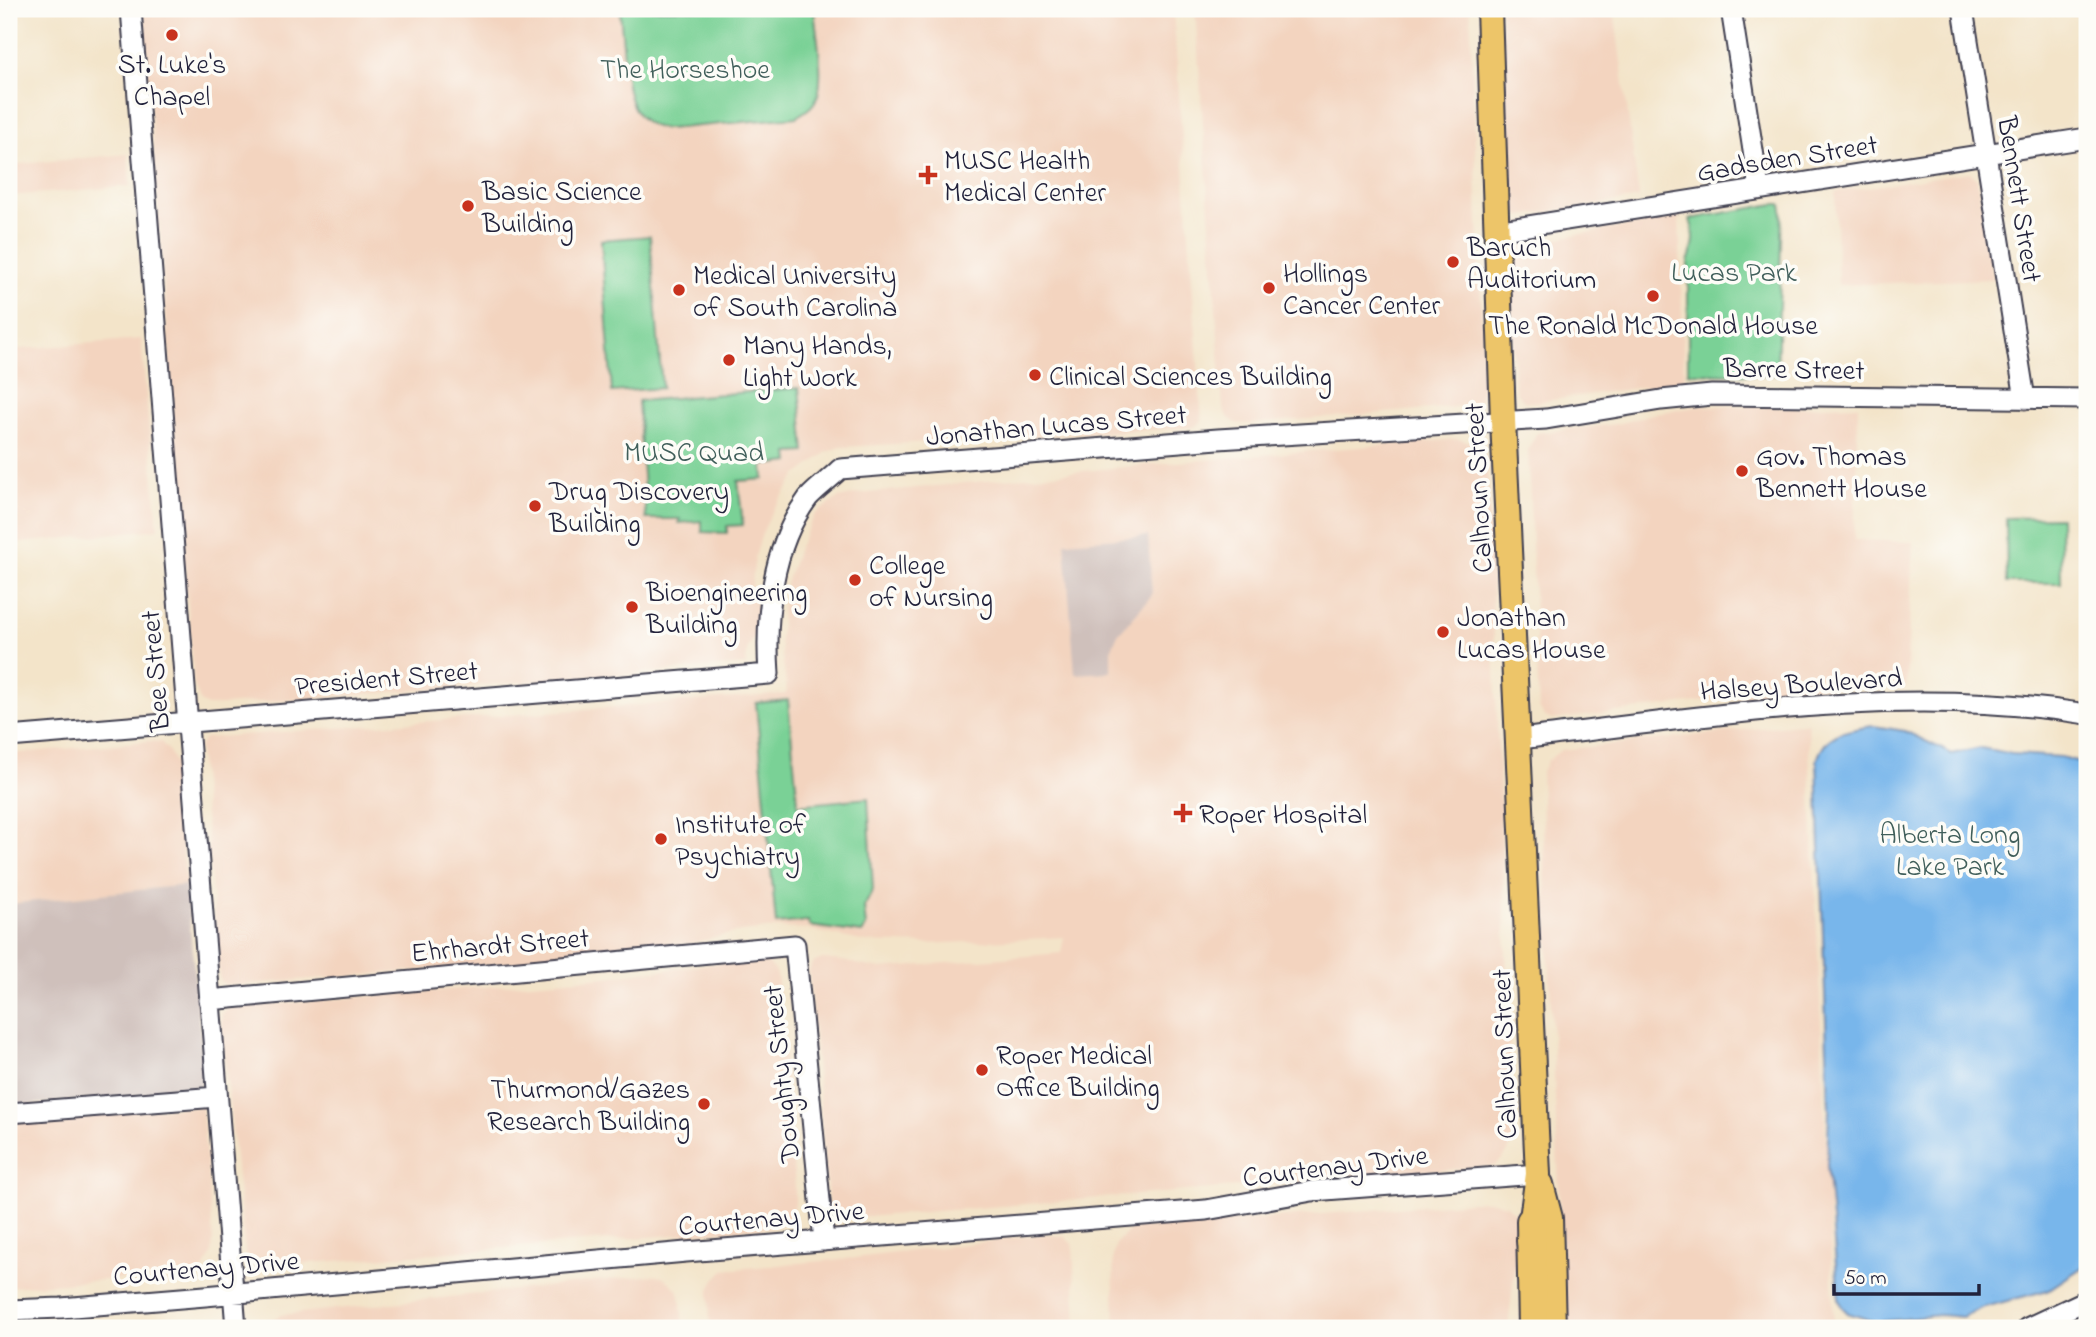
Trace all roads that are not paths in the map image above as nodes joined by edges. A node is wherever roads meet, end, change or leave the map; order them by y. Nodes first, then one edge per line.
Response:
1 (131, 9) edge
2 (1489, 9) edge
3 (1731, 9) edge
4 (1963, 9) edge
5 (2087, 138) edge
6 (1986, 154) junction
7 (1759, 189) junction
8 (1496, 231) junction
9 (2025, 398) junction
10 (2087, 399) edge
11 (1503, 420) junction
12 (769, 674) joint
13 (2087, 714) edge
14 (186, 722) junction
15 (9, 737) edge
16 (1519, 739) junction
17 (795, 945) joint
18 (209, 1000) junction
19 (217, 1097) junction
20 (9, 1114) edge
21 (1538, 1174) junction
22 (1531, 1221) junction
23 (824, 1241) junction
24 (233, 1293) junction
25 (2087, 1300) edge
26 (9, 1310) edge
27 (236, 1328) edge
28 (1520, 1328) edge
29 (1533, 1328) edge
30 (1553, 1328) edge
31 (2027, 1328) edge

1 - 14 street, Bee Street
2 - 8 main road, Calhoun Street
3 - 7 street
4 - 6 street, Bennett Street
5 - 6 street, Gadsden Street
6 - 7 street, Gadsden Street
6 - 9 street, Bennett Street
7 - 8 street, Gadsden Street
8 - 11 main road, Calhoun Street
9 - 10 street, Barre Street
9 - 11 street, Barre Street
11 - 12 street, Jonathan Lucas Street
11 - 16 main road, Calhoun Street
12 - 14 street, President Street
13 - 16 street, Halsey Boulevard
14 - 15 street, President Street
14 - 18 street, Bee Street
16 - 21 main road, Calhoun Street
17 - 18 street, Ehrhardt Street
17 - 23 street, Doughty Street
18 - 19 street, Bee Street
19 - 20 street
19 - 24 street, Bee Street
21 - 22 main road, Calhoun Street
21 - 23 street, Courtenay Drive
21 - 30 main road, Calhoun Street
22 - 28 main road, Calhoun Street
22 - 29 highway
23 - 24 street, Courtenay Drive
24 - 26 street, Courtenay Drive
24 - 27 street, Bee Street
25 - 31 street

